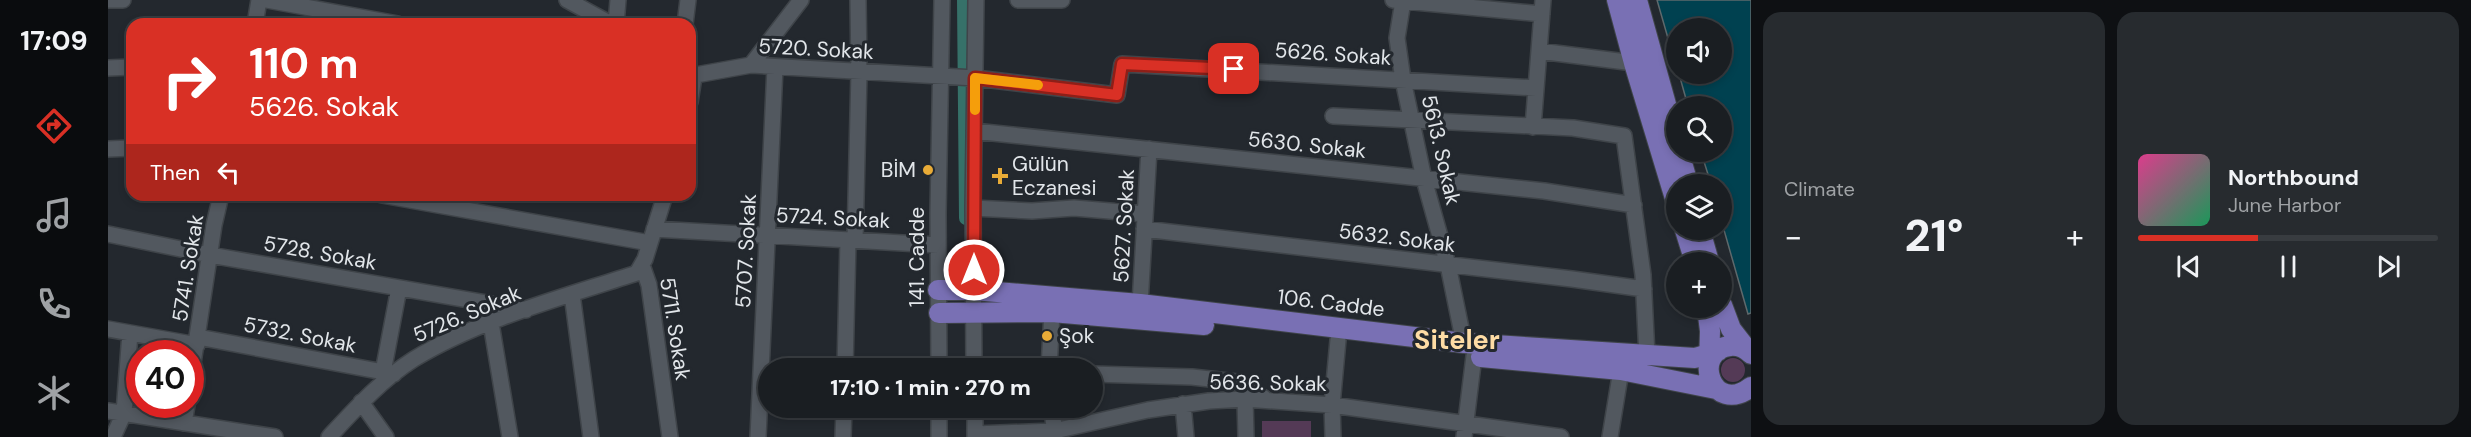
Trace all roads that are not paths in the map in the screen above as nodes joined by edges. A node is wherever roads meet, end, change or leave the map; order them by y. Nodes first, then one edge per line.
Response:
1 (108, 0) edge
2 (123, 0) edge
3 (259, 0) edge
4 (267, 0) edge
5 (567, 0) edge
6 (618, 0) edge
7 (688, 0) edge
8 (801, 0) edge
9 (858, 0) edge
10 (942, 0) edge
11 (976, 0) edge
12 (1018, 0) edge
13 (1062, 0) edge
14 (1617, 0) edge
15 (1637, 0) edge
16 (1398, 1) edge
17 (311, 4) edge
18 (1543, 7) edge
19 (256, 18) edge
20 (372, 18) edge
21 (600, 18) edge
22 (616, 18) edge
23 (686, 18) edge
24 (1539, 51) junction
25 (1634, 63) junction
26 (751, 65) junction
27 (126, 67) edge
28 (775, 67) junction
29 (108, 68) edge
30 (859, 72) junction
31 (696, 73) edge
32 (941, 75) junction
33 (975, 78) junction
34 (1403, 80) junction
35 (1536, 88) junction
36 (1666, 104) edge
37 (1334, 116) dead end
38 (1411, 120) junction
39 (1533, 127) junction
40 (974, 131) junction
41 (126, 148) edge
42 (108, 149) edge
43 (1149, 149) junction
44 (1668, 174) edge
45 (1424, 179) junction
46 (220, 201) edge
47 (422, 201) edge
48 (663, 201) edge
49 (1634, 206) junction
50 (973, 208) junction
51 (1145, 221) junction
52 (108, 234) edge
53 (652, 236) junction
54 (768, 236) junction
55 (851, 240) junction
56 (938, 245) junction
57 (210, 255) junction
58 (642, 265) junction
59 (1448, 265) junction
60 (399, 288) junction
61 (1644, 289) junction
62 (944, 290) junction
63 (973, 290) junction
64 (572, 294) junction
65 (1140, 304) junction
66 (526, 310) junction
67 (974, 311) junction
68 (1052, 312) junction
69 (944, 313) junction
70 (1708, 318) edge
71 (1727, 318) edge
72 (491, 323) junction
73 (108, 330) edge
74 (130, 333) junction
75 (189, 340) edge
76 (197, 340) edge
77 (1338, 340) junction
78 (204, 342) edge
79 (1469, 349) junction
80 (1750, 353) edge
81 (1647, 356) junction
82 (1712, 356) junction
83 (846, 358) edge
84 (940, 358) edge
85 (974, 358) edge
86 (1050, 358) edge
87 (1621, 370) junction
88 (388, 373) junction
89 (1103, 374) edge
90 (1716, 389) junction
91 (1749, 391) edge
92 (1245, 399) junction
93 (1268, 400) junction
94 (361, 402) junction
95 (1183, 405) junction
96 (1332, 405) junction
97 (108, 411) edge
98 (124, 414) junction
99 (185, 418) edge
100 (844, 418) edge
101 (939, 418) edge
102 (975, 418) edge
103 (1053, 418) edge
104 (184, 423) junction
105 (1464, 431) edge
106 (1055, 434) edge
107 (975, 435) edge
108 (115, 437) edge
109 (274, 437) edge
110 (329, 437) edge
111 (386, 437) edge
112 (510, 437) edge
113 (591, 437) edge
114 (670, 437) edge
115 (758, 437) edge
116 (843, 437) edge
117 (939, 437) edge
118 (1186, 437) edge
119 (1246, 437) edge
120 (1333, 437) edge
121 (1561, 437) edge
122 (1610, 437) edge

1 - 2 street
3 - 19 street
4 - 17 street
5 - 21 street
6 - 22 street
7 - 23 street
8 - 26 street
9 - 30 street
10 - 32 street, 141. Cadde
11 - 33 street
12 - 13 street
14 - 25 main road
15 - 36 main road
16 - 18 street
16 - 34 street, 5613. Sokak
17 - 20 street
18 - 24 street
24 - 25 street
24 - 35 street
25 - 44 main road
26 - 28 street, 5720. Sokak
26 - 31 street, 5720. Sokak
27 - 29 street
28 - 30 street, 5720. Sokak
28 - 54 street, 5707. Sokak
30 - 32 street, 5720. Sokak
30 - 55 street
32 - 33 street, 5720. Sokak
32 - 56 street, 141. Cadde
33 - 34 street, 5626. Sokak
33 - 40 street
34 - 35 street, 5626. Sokak
34 - 38 street, 5613. Sokak
35 - 39 street
37 - 38 street
38 - 39 street
38 - 45 street, 5613. Sokak
39 - 49 street
40 - 43 street, 5630. Sokak
40 - 50 street
41 - 42 street
43 - 45 street, 5630. Sokak
43 - 51 street, 5627. Sokak
45 - 49 street, 5630. Sokak
45 - 59 street, 5613. Sokak
46 - 57 street, 5741. Sokak
47 - 53 street, 5724. Sokak
48 - 53 street, 5711. Sokak
49 - 61 street
50 - 51 street, 5632. Sokak
50 - 63 street
51 - 59 street, 5632. Sokak
51 - 65 street, 5627. Sokak
52 - 57 street, 5728. Sokak
53 - 54 street, 5724. Sokak
53 - 58 street, 5711. Sokak
54 - 55 street, 5724. Sokak
54 - 115 street, 5707. Sokak
55 - 56 street, 5724. Sokak
55 - 83 street
56 - 62 street, 141. Cadde
57 - 60 street, 5728. Sokak
57 - 76 street, 5741. Sokak
58 - 64 street, 5726. Sokak
58 - 114 street, 5711. Sokak
59 - 61 street, 5632. Sokak
59 - 79 street, 5613. Sokak
60 - 66 street, 5728. Sokak
60 - 88 street
61 - 81 street
62 - 63 main road, 106. Cadde
62 - 69 street, 141. Cadde
63 - 65 main road, 106. Cadde
63 - 67 street
64 - 66 street, 5726. Sokak
64 - 113 street
65 - 79 main road, 106. Cadde
66 - 72 street, 5726. Sokak
67 - 68 main road, 106. Cadde
67 - 69 main road, 106. Cadde
67 - 85 street
68 - 77 main road, 106. Cadde
68 - 86 street
69 - 84 street, 141. Cadde
70 - 82 main road
71 - 80 main road
72 - 88 street, 5726. Sokak
72 - 112 street
73 - 74 street, 5732. Sokak
74 - 75 street, 5732. Sokak
74 - 98 street
77 - 79 main road, 106. Cadde
77 - 96 street
78 - 88 street, 5732. Sokak
79 - 81 main road, 106. Cadde
79 - 87 main road, 106. Cadde
79 - 105 street, 5613. Sokak
80 - 82 main road, 106. Cadde
81 - 82 main road, 106. Cadde
82 - 90 main road
87 - 90 main road, 106. Cadde
87 - 122 street
88 - 94 street, 5726. Sokak
89 - 93 street
90 - 91 main road, 106. Cadde
92 - 93 street, 5636. Sokak
92 - 95 street, 5636. Sokak
92 - 119 street
93 - 96 street, 5636. Sokak
94 - 110 street, 5726. Sokak
94 - 111 street
95 - 106 street, 5636. Sokak
95 - 118 street
96 - 105 street, 5636. Sokak
96 - 120 street
97 - 98 street
98 - 104 street
98 - 108 street
99 - 104 street
100 - 116 street
101 - 117 street
102 - 107 street
103 - 106 street
104 - 109 street
105 - 121 street, 5636. Sokak
106 - 107 street, 5636. Sokak

